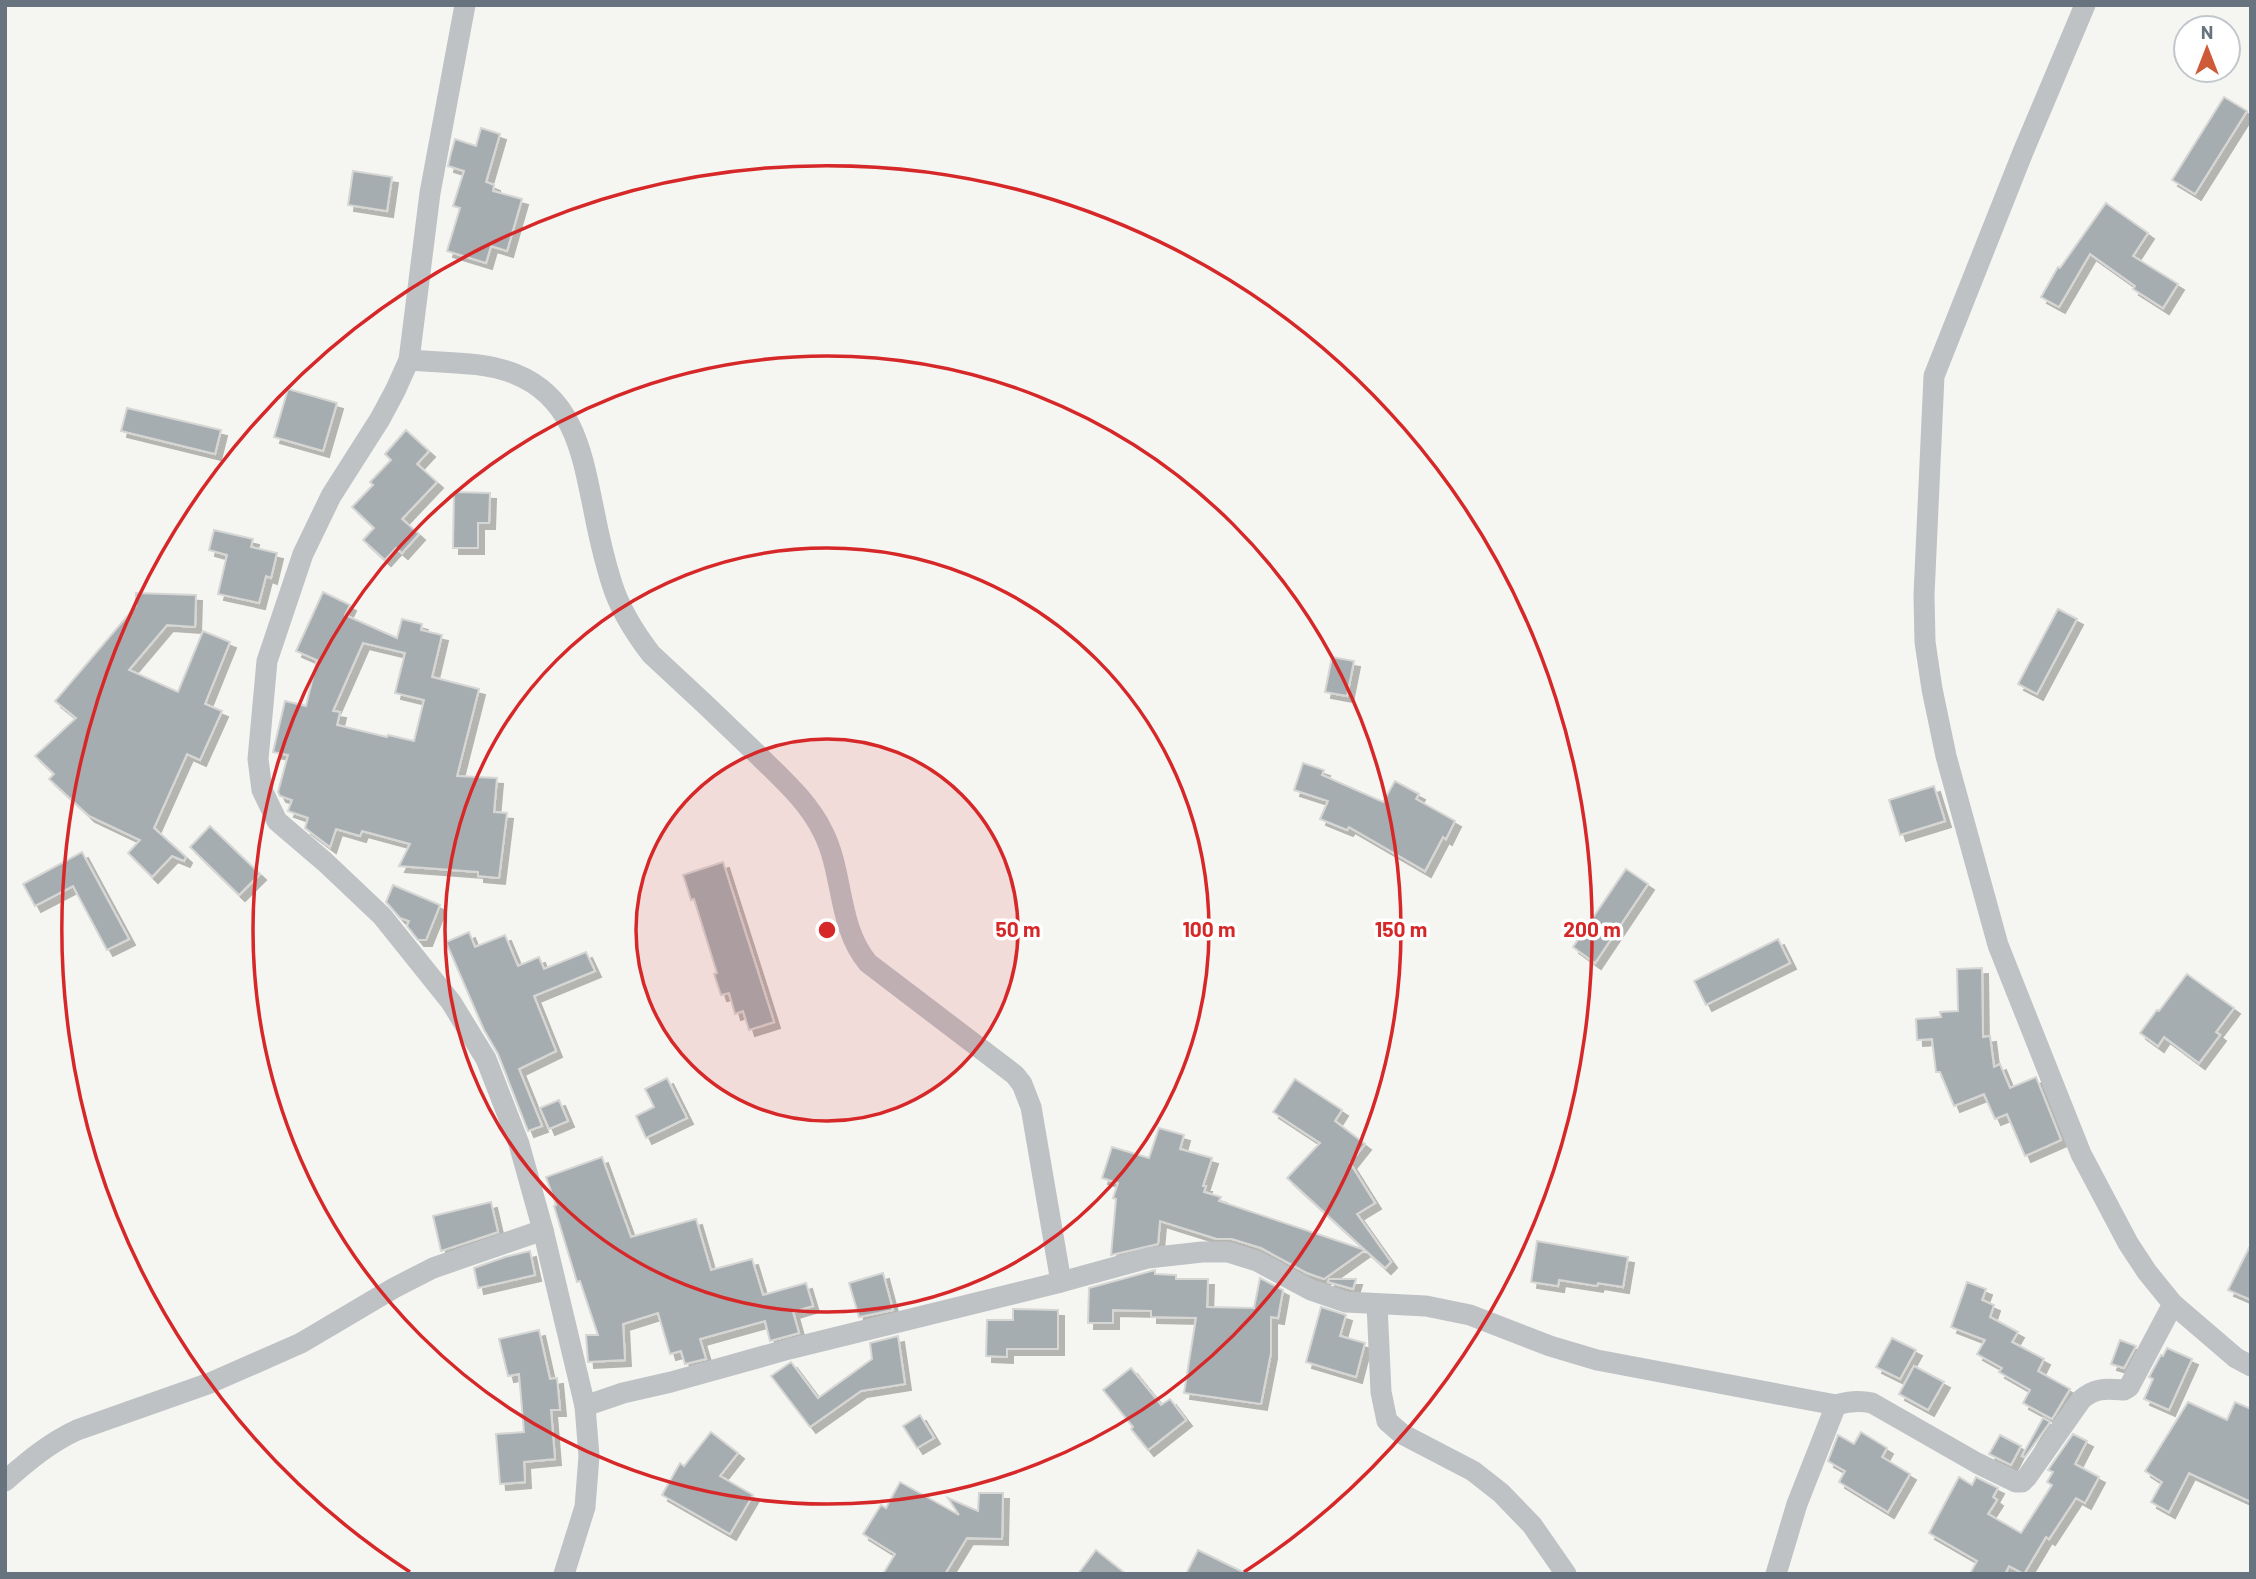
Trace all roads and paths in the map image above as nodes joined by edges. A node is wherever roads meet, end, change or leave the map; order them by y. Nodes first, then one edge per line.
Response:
1 (465, 5) edge
2 (2085, 5) edge
3 (409, 360) junction
4 (542, 1230) junction
5 (1061, 1282) junction
6 (1377, 1304) junction
7 (2174, 1304) junction
8 (2251, 1366) edge
9 (1836, 1405) junction
10 (585, 1406) junction
11 (5, 1481) edge
12 (564, 1574) edge
13 (1566, 1574) edge
14 (1776, 1574) edge

1 - 3 street
2 - 7 street
3 - 4 street
3 - 5 street
4 - 10 street
4 - 11 street
5 - 6 street
5 - 10 street
6 - 9 street
6 - 13 street
7 - 8 street
7 - 9 street
9 - 14 street
10 - 12 street

